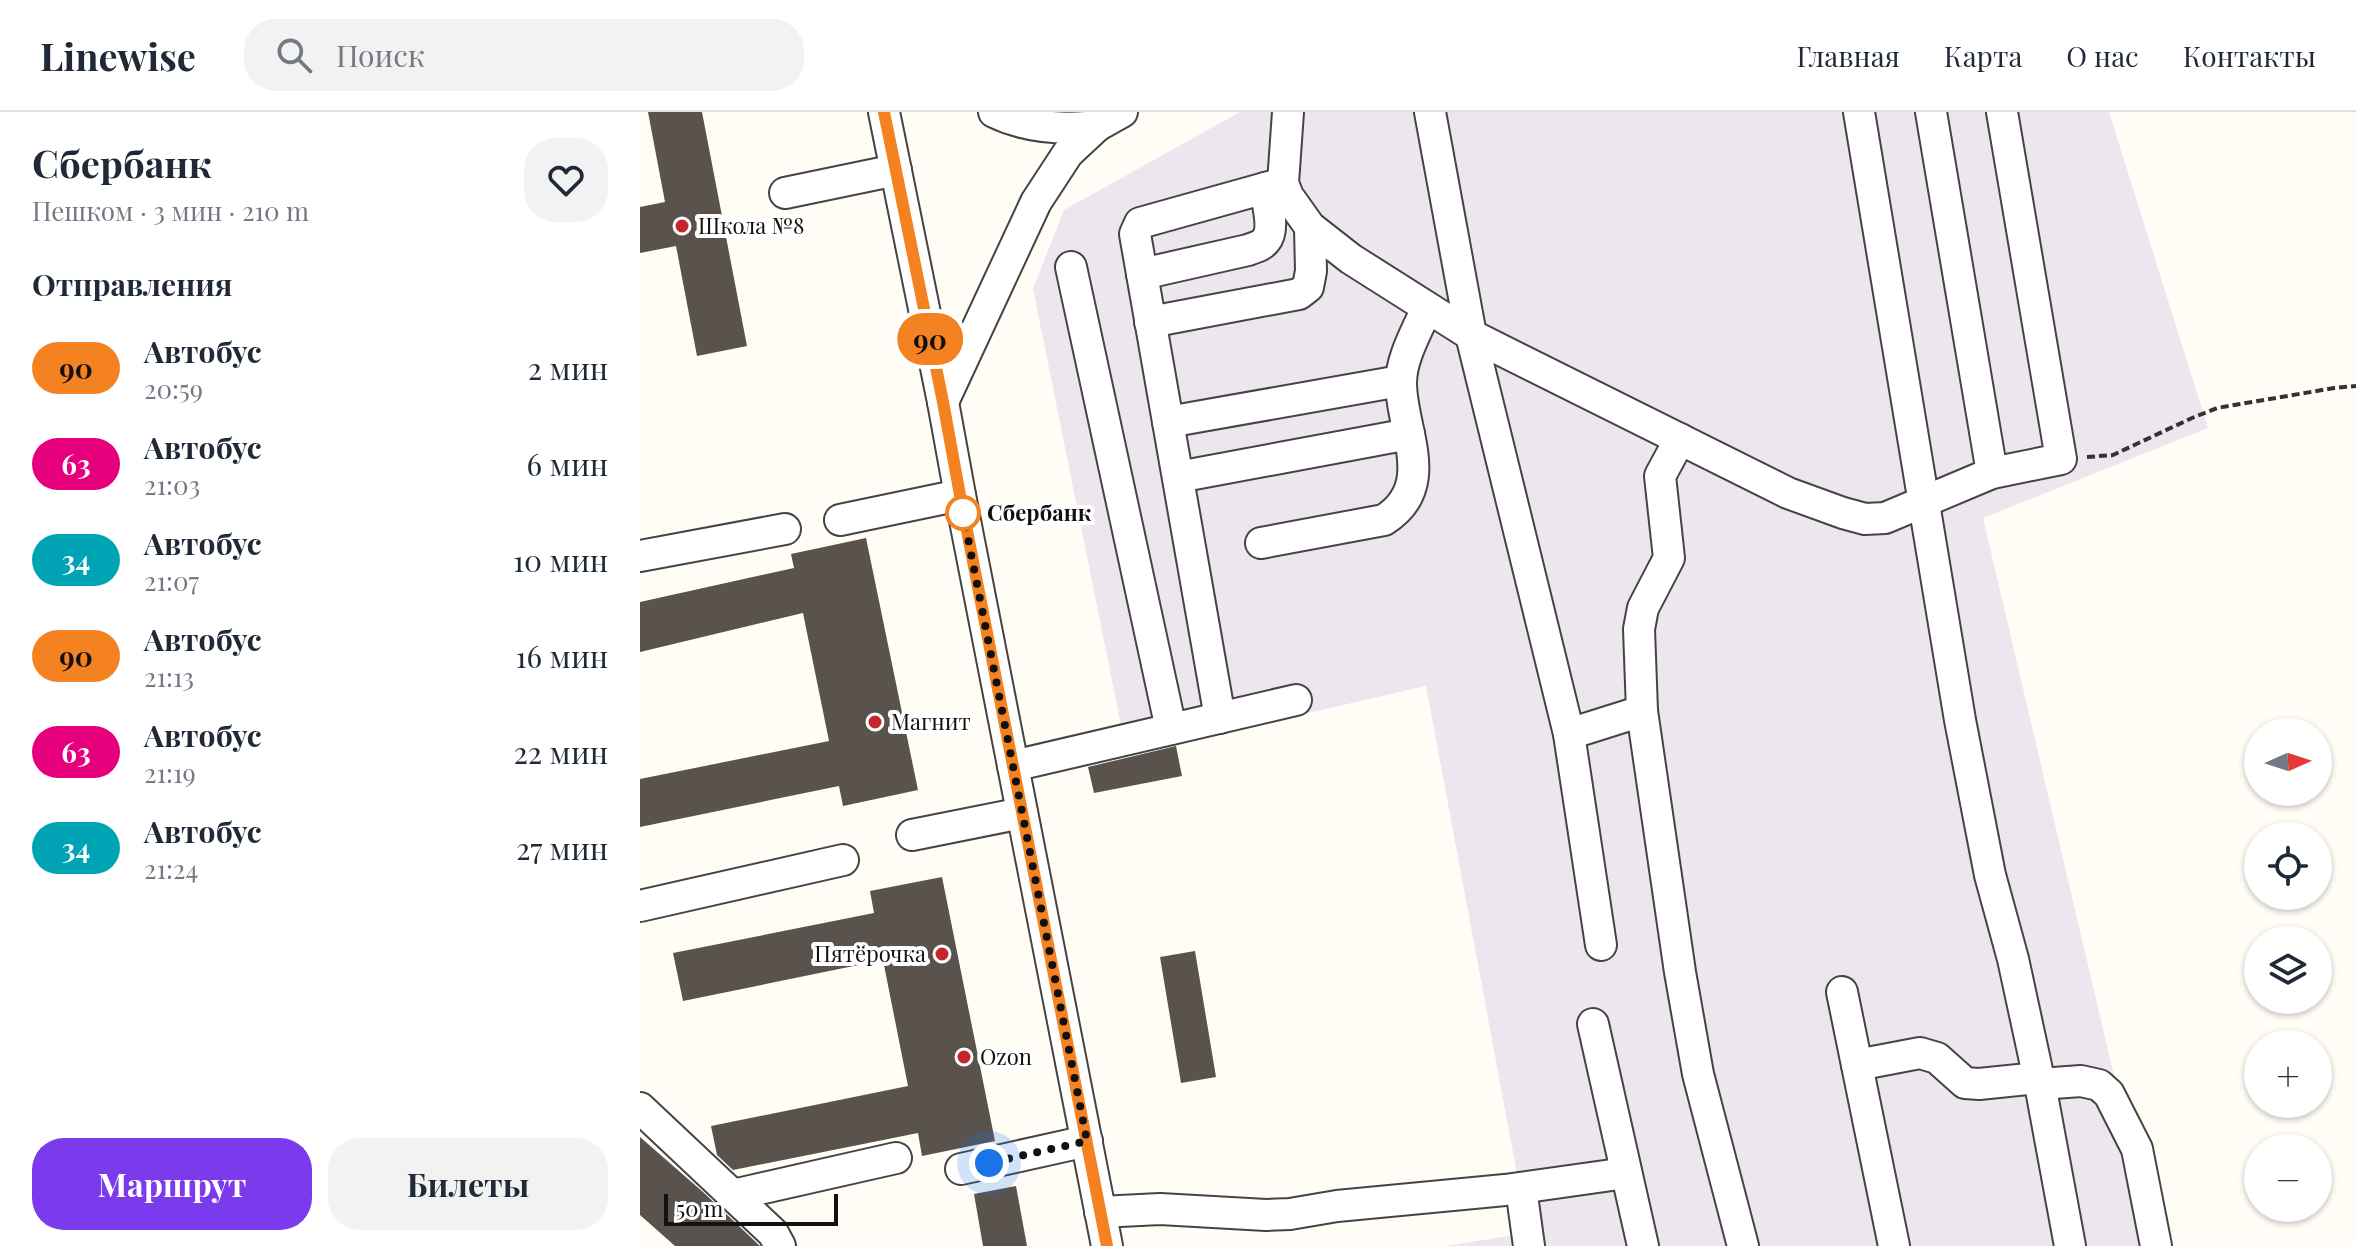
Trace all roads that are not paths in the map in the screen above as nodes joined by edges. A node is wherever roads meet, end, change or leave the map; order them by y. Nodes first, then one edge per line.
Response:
1 (884, 112) edge
2 (994, 112) edge
3 (1288, 112) edge
4 (1430, 112) edge
5 (1859, 112) edge
6 (1931, 112) edge
7 (2002, 112) edge
8 (1110, 119) edge
9 (896, 170) junction
10 (1274, 185) junction
11 (785, 193) dead end
12 (1310, 227) junction
13 (1071, 267) dead end
14 (1142, 274) junction
15 (1427, 308) junction
16 (1150, 322) junction
17 (1471, 335) junction
18 (1400, 381) junction
19 (943, 402) junction
20 (1168, 422) junction
21 (1409, 434) junction
22 (1680, 439) junction
23 (1992, 473) junction
24 (1178, 477) junction
25 (960, 495) junction
26 (1925, 501) junction
27 (840, 520) dead end
28 (785, 529) dead end
29 (1261, 543) dead end
30 (640, 556) edge
31 (1296, 700) dead end
32 (1642, 711) junction
33 (1220, 718) junction
34 (1171, 729) junction
35 (1569, 734) junction
36 (1013, 766) junction
37 (1022, 813) junction
38 (912, 835) dead end
39 (843, 860) dead end
40 (640, 906) edge
41 (1601, 945) dead end
42 (1842, 992) dead end
43 (1593, 1024) dead end
44 (1857, 1065) junction
45 (2039, 1081) junction
46 (640, 1108) edge
47 (1087, 1141) junction
48 (896, 1158) dead end
49 (961, 1169) dead end
50 (1626, 1173) junction
51 (1521, 1188) junction
52 (733, 1195) junction
53 (1100, 1212) junction
54 (780, 1246) edge
55 (1107, 1246) edge
56 (1529, 1246) edge
57 (1643, 1246) edge
58 (1743, 1246) edge
59 (1894, 1246) edge
60 (2070, 1246) edge
61 (2156, 1246) edge

1 - 9 street
2 - 8 street
3 - 10 street
4 - 17 street
5 - 26 street
6 - 23 street
7 - 23 street
8 - 19 street
9 - 11 street
9 - 19 street
10 - 12 street
10 - 14 street
10 - 14 street
12 - 15 street
12 - 16 street
13 - 34 street
14 - 16 street
15 - 17 street
15 - 18 street
16 - 20 street
17 - 22 street
17 - 35 street
18 - 20 street
18 - 21 street
19 - 25 street
20 - 24 street
21 - 24 street
21 - 29 street
22 - 26 street
22 - 32 street
23 - 26 street
24 - 33 street
25 - 27 street
25 - 36 street
26 - 45 street
28 - 30 street
31 - 33 street
32 - 35 street
32 - 58 street
33 - 34 street
34 - 36 street
35 - 41 street
36 - 37 street
37 - 38 street
37 - 47 street
39 - 40 street
42 - 44 street
43 - 50 street
44 - 45 street
44 - 59 street
45 - 60 street
45 - 61 street
46 - 52 street
47 - 49 street
47 - 53 street
48 - 52 street
50 - 51 street
50 - 57 street
51 - 53 street
51 - 56 street
52 - 54 street
53 - 55 street

